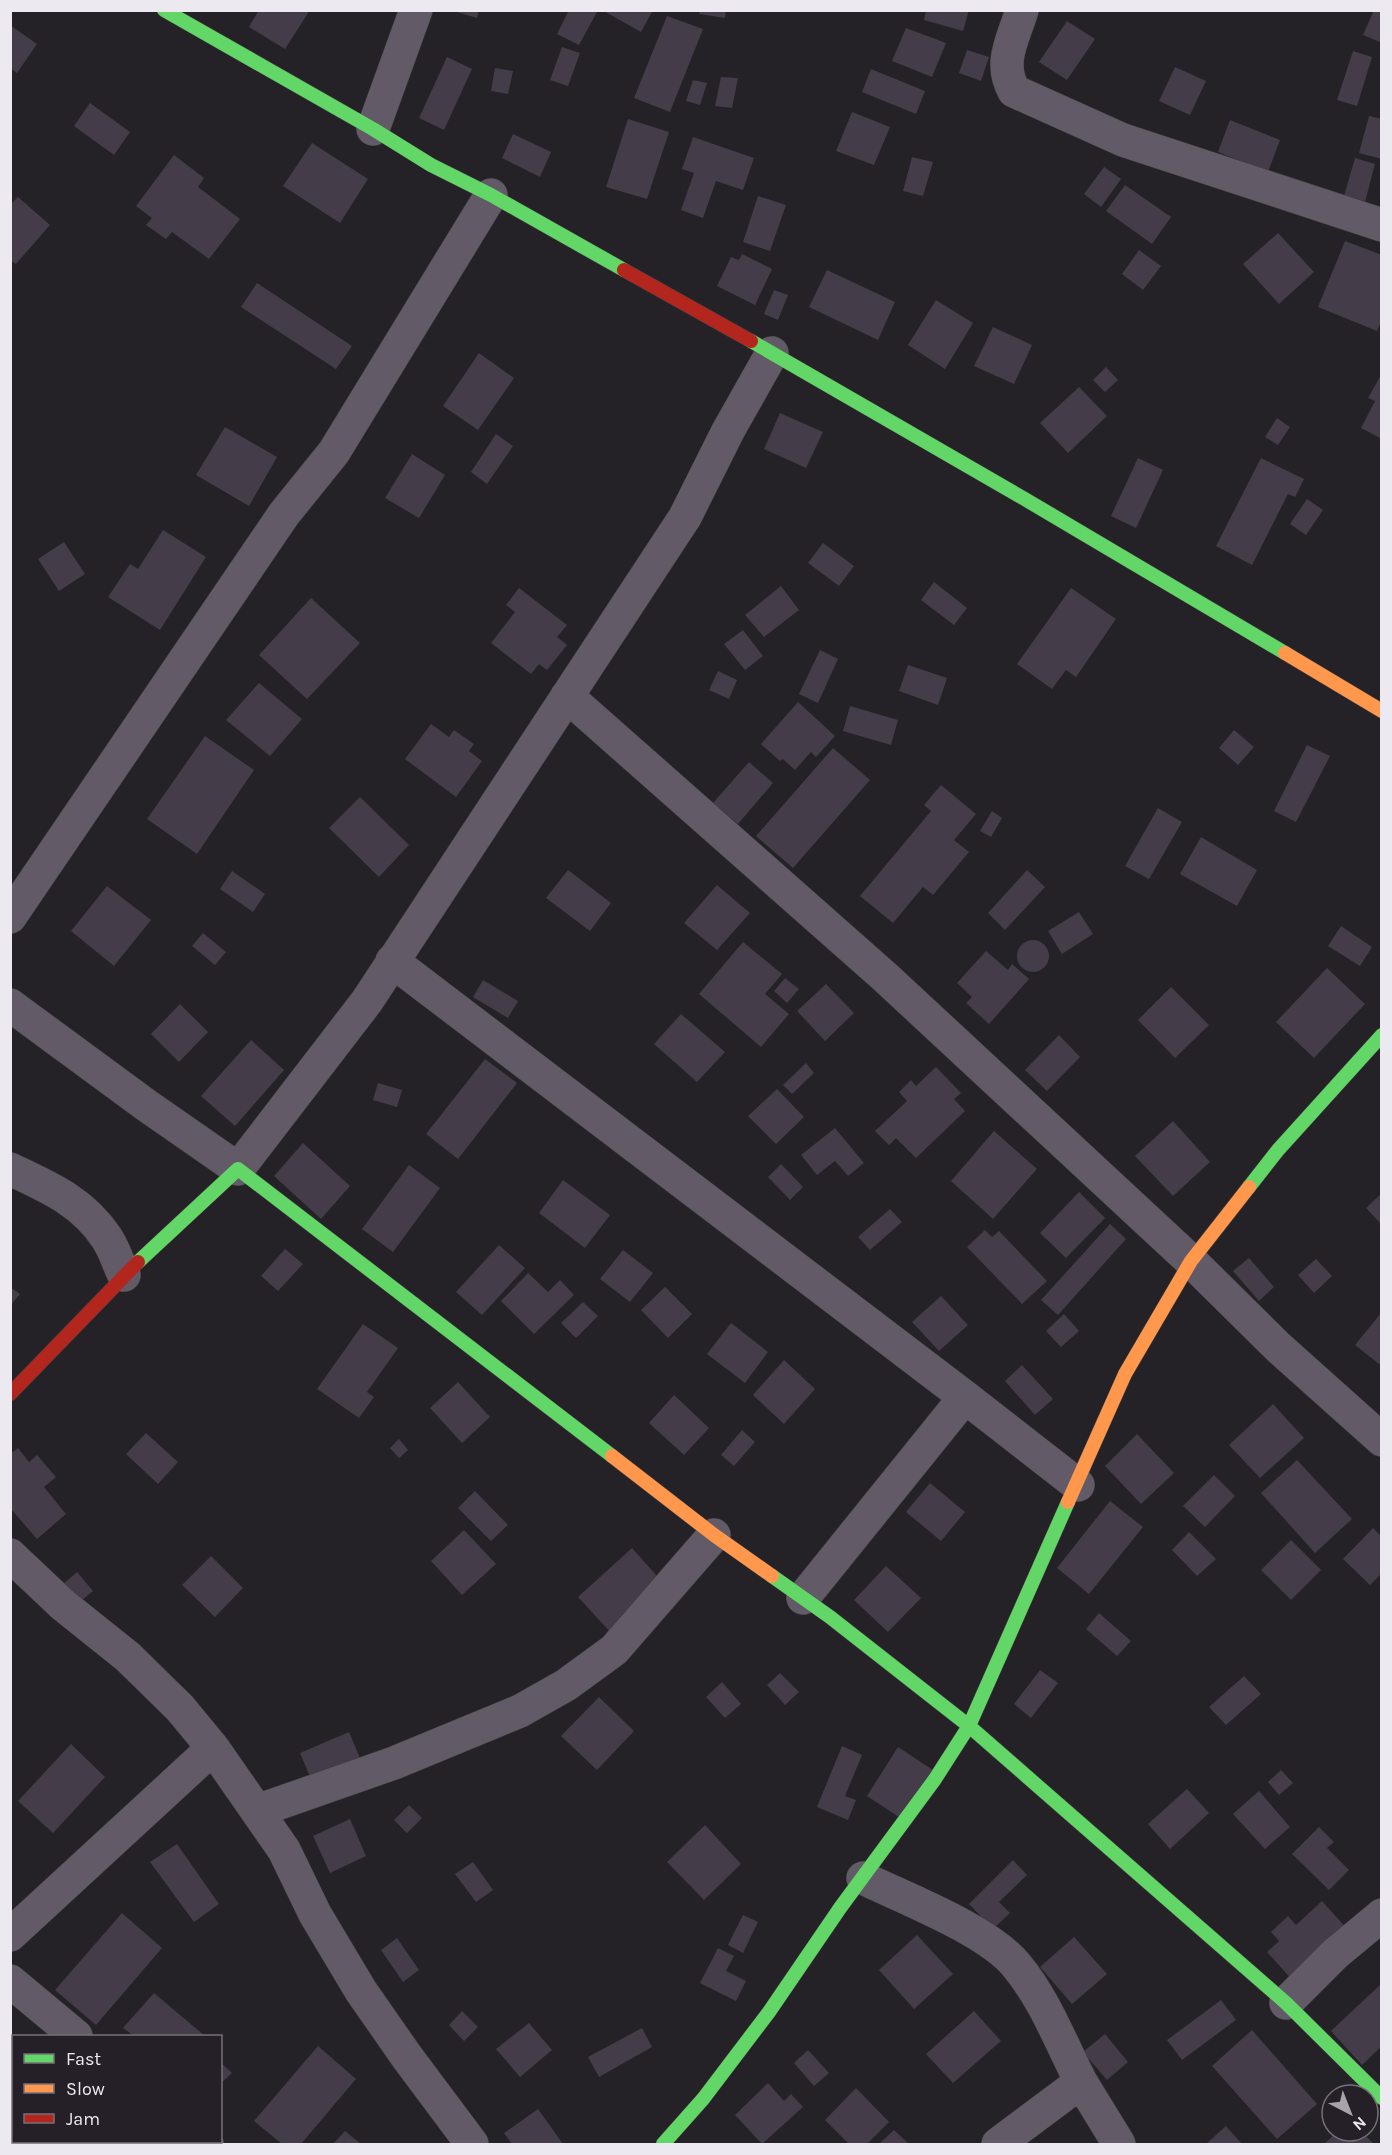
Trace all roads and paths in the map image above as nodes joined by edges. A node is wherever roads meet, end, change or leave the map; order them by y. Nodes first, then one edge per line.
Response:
1 (165, 10) edge
2 (416, 10) edge
3 (1022, 10) edge
4 (373, 129) junction
5 (492, 195) junction
6 (1382, 225) edge
7 (772, 353) junction
8 (567, 696) junction
9 (1382, 711) edge
10 (10, 916) edge
11 (393, 961) junction
12 (10, 1005) edge
13 (1382, 1035) edge
14 (10, 1169) edge
15 (238, 1169) junction
16 (1191, 1261) junction
17 (124, 1275) junction
18 (10, 1394) edge
19 (965, 1397) junction
20 (1382, 1440) edge
21 (1077, 1485) junction
22 (714, 1535) junction
23 (10, 1555) edge
24 (803, 1598) junction
25 (969, 1726) junction
26 (213, 1748) junction
27 (256, 1811) junction
28 (863, 1878) junction
29 (1382, 1915) edge
30 (10, 1935) edge
31 (10, 1981) edge
32 (1286, 2003) junction
33 (74, 2035) edge
34 (1081, 2082) junction
35 (1382, 2098) edge
36 (472, 2145) edge
37 (663, 2145) edge
38 (998, 2145) edge
39 (1119, 2145) edge

1 - 4 street
2 - 4 street
3 - 6 street
4 - 5 street
5 - 7 street
5 - 10 street
7 - 8 street
7 - 9 street
8 - 11 street
8 - 16 street
11 - 15 street
11 - 19 street
12 - 15 street
13 - 16 street
14 - 17 street
15 - 17 street
15 - 22 street
16 - 20 street
16 - 21 street
17 - 18 street
19 - 21 street
19 - 24 street
21 - 25 street
22 - 24 street
22 - 27 street
23 - 26 street
24 - 25 street
25 - 28 street
25 - 32 street
26 - 27 street
26 - 30 street
27 - 36 street
28 - 34 street
28 - 37 street
29 - 32 street
31 - 33 street
32 - 35 street
34 - 38 street
34 - 39 street

